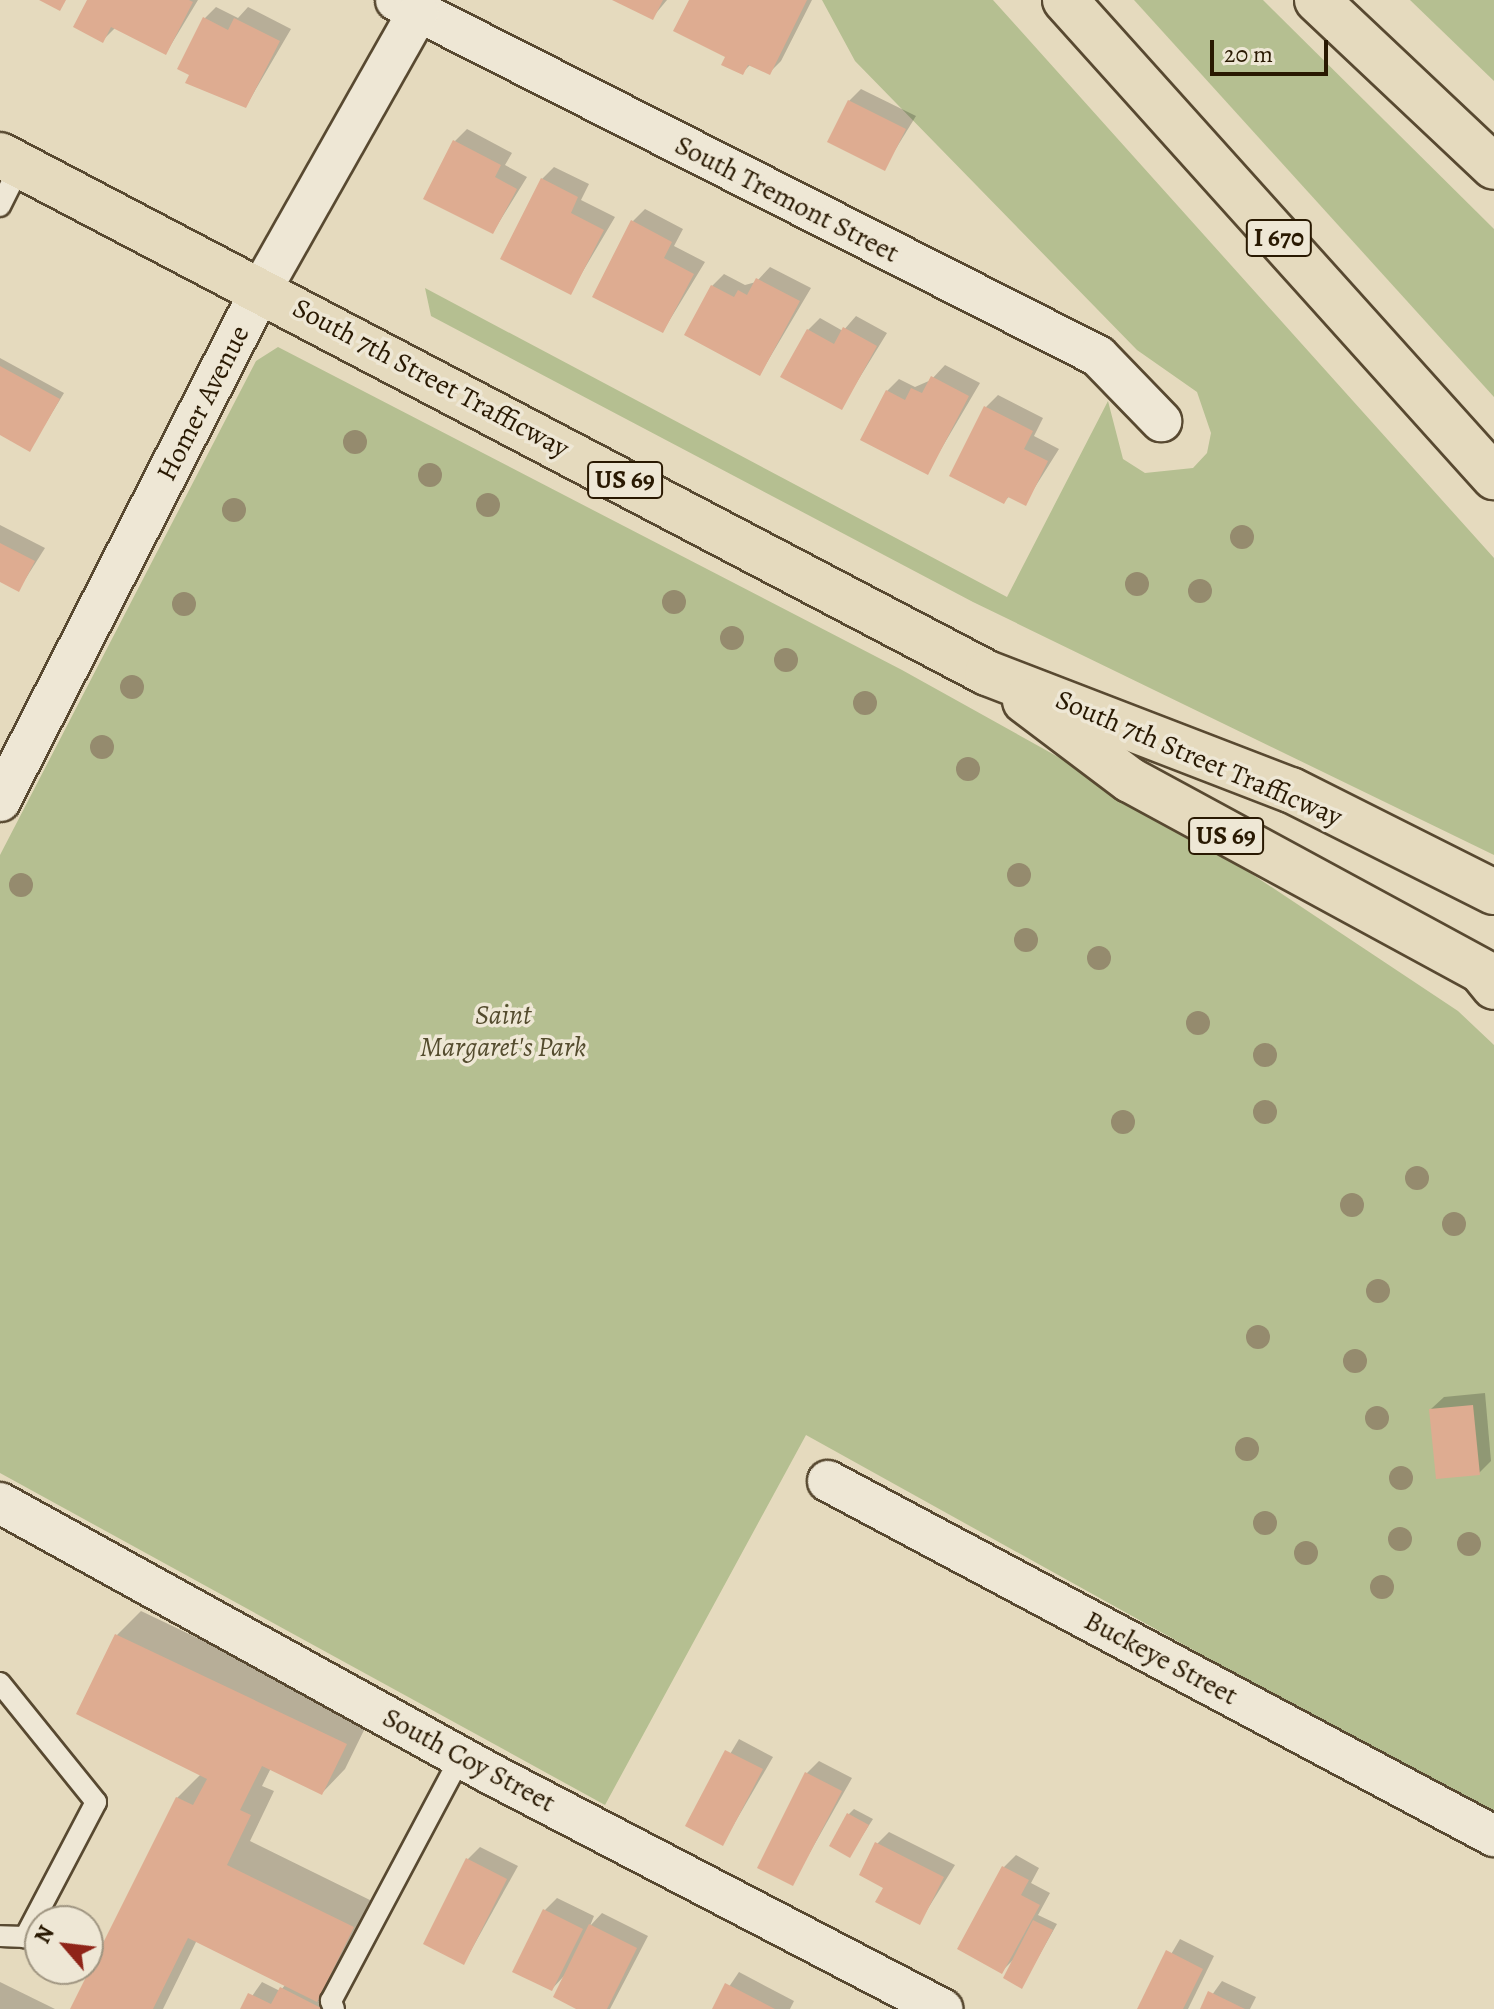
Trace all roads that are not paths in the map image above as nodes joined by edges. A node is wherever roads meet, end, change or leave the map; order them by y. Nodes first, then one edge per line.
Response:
1 (1065, 0) edge
2 (1317, 0) edge
3 (407, 6) edge
4 (10, 160) edge
5 (1494, 167) edge
6 (0, 206) edge
7 (262, 288) junction
8 (1161, 421) dead end
9 (1494, 477) edge
10 (987, 673) junction
11 (0, 801) edge
12 (1494, 892) edge
13 (1490, 979) edge
14 (828, 1481) dead end
15 (0, 1503) edge
16 (2, 1692) edge
17 (461, 1757) junction
18 (1494, 1836) edge
19 (0, 1936) edge
20 (334, 2009) edge
21 (942, 2009) edge

1 - 9 main road, I 670
2 - 5 main road
3 - 7 street, Homer Avenue
3 - 8 street, South Tremont Street
4 - 6 lane
4 - 7 main road, South 7th Street Trafficway / US 69
7 - 10 main road, South 7th Street Trafficway / US 69
7 - 11 street, Homer Avenue
10 - 12 main road, South 7th Street Trafficway / US 69
10 - 13 main road, South 7th Street Trafficway / US 69
14 - 18 street, Buckeye Street
15 - 17 street, South Coy Street
16 - 19 lane
17 - 20 lane
17 - 21 street, South Coy Street

